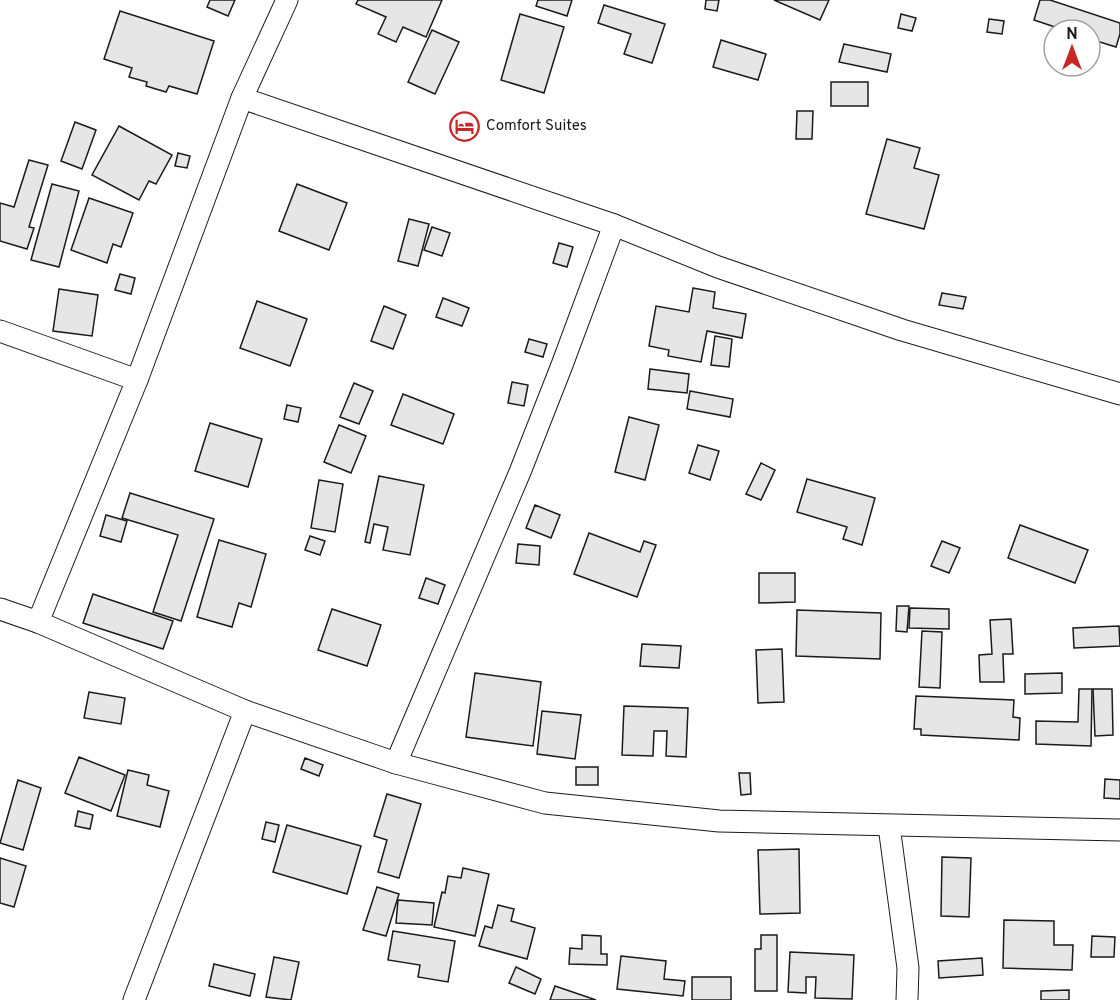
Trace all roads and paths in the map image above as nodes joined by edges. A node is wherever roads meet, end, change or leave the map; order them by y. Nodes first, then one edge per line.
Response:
1 (287, 0) edge
2 (242, 98) junction
3 (614, 225) junction
4 (0, 331) edge
5 (137, 380) junction
6 (1120, 393) edge
7 (0, 609) edge
8 (38, 622) junction
9 (245, 711) junction
10 (396, 763) junction
11 (889, 826) junction
12 (1120, 830) edge
13 (134, 1000) edge
14 (907, 1000) edge

1 - 2 street
2 - 3 street
2 - 5 street
3 - 6 street
3 - 10 street
4 - 5 street
5 - 8 street
7 - 8 street
8 - 9 street
9 - 10 street
9 - 13 street
10 - 11 street
11 - 12 street
11 - 14 street

